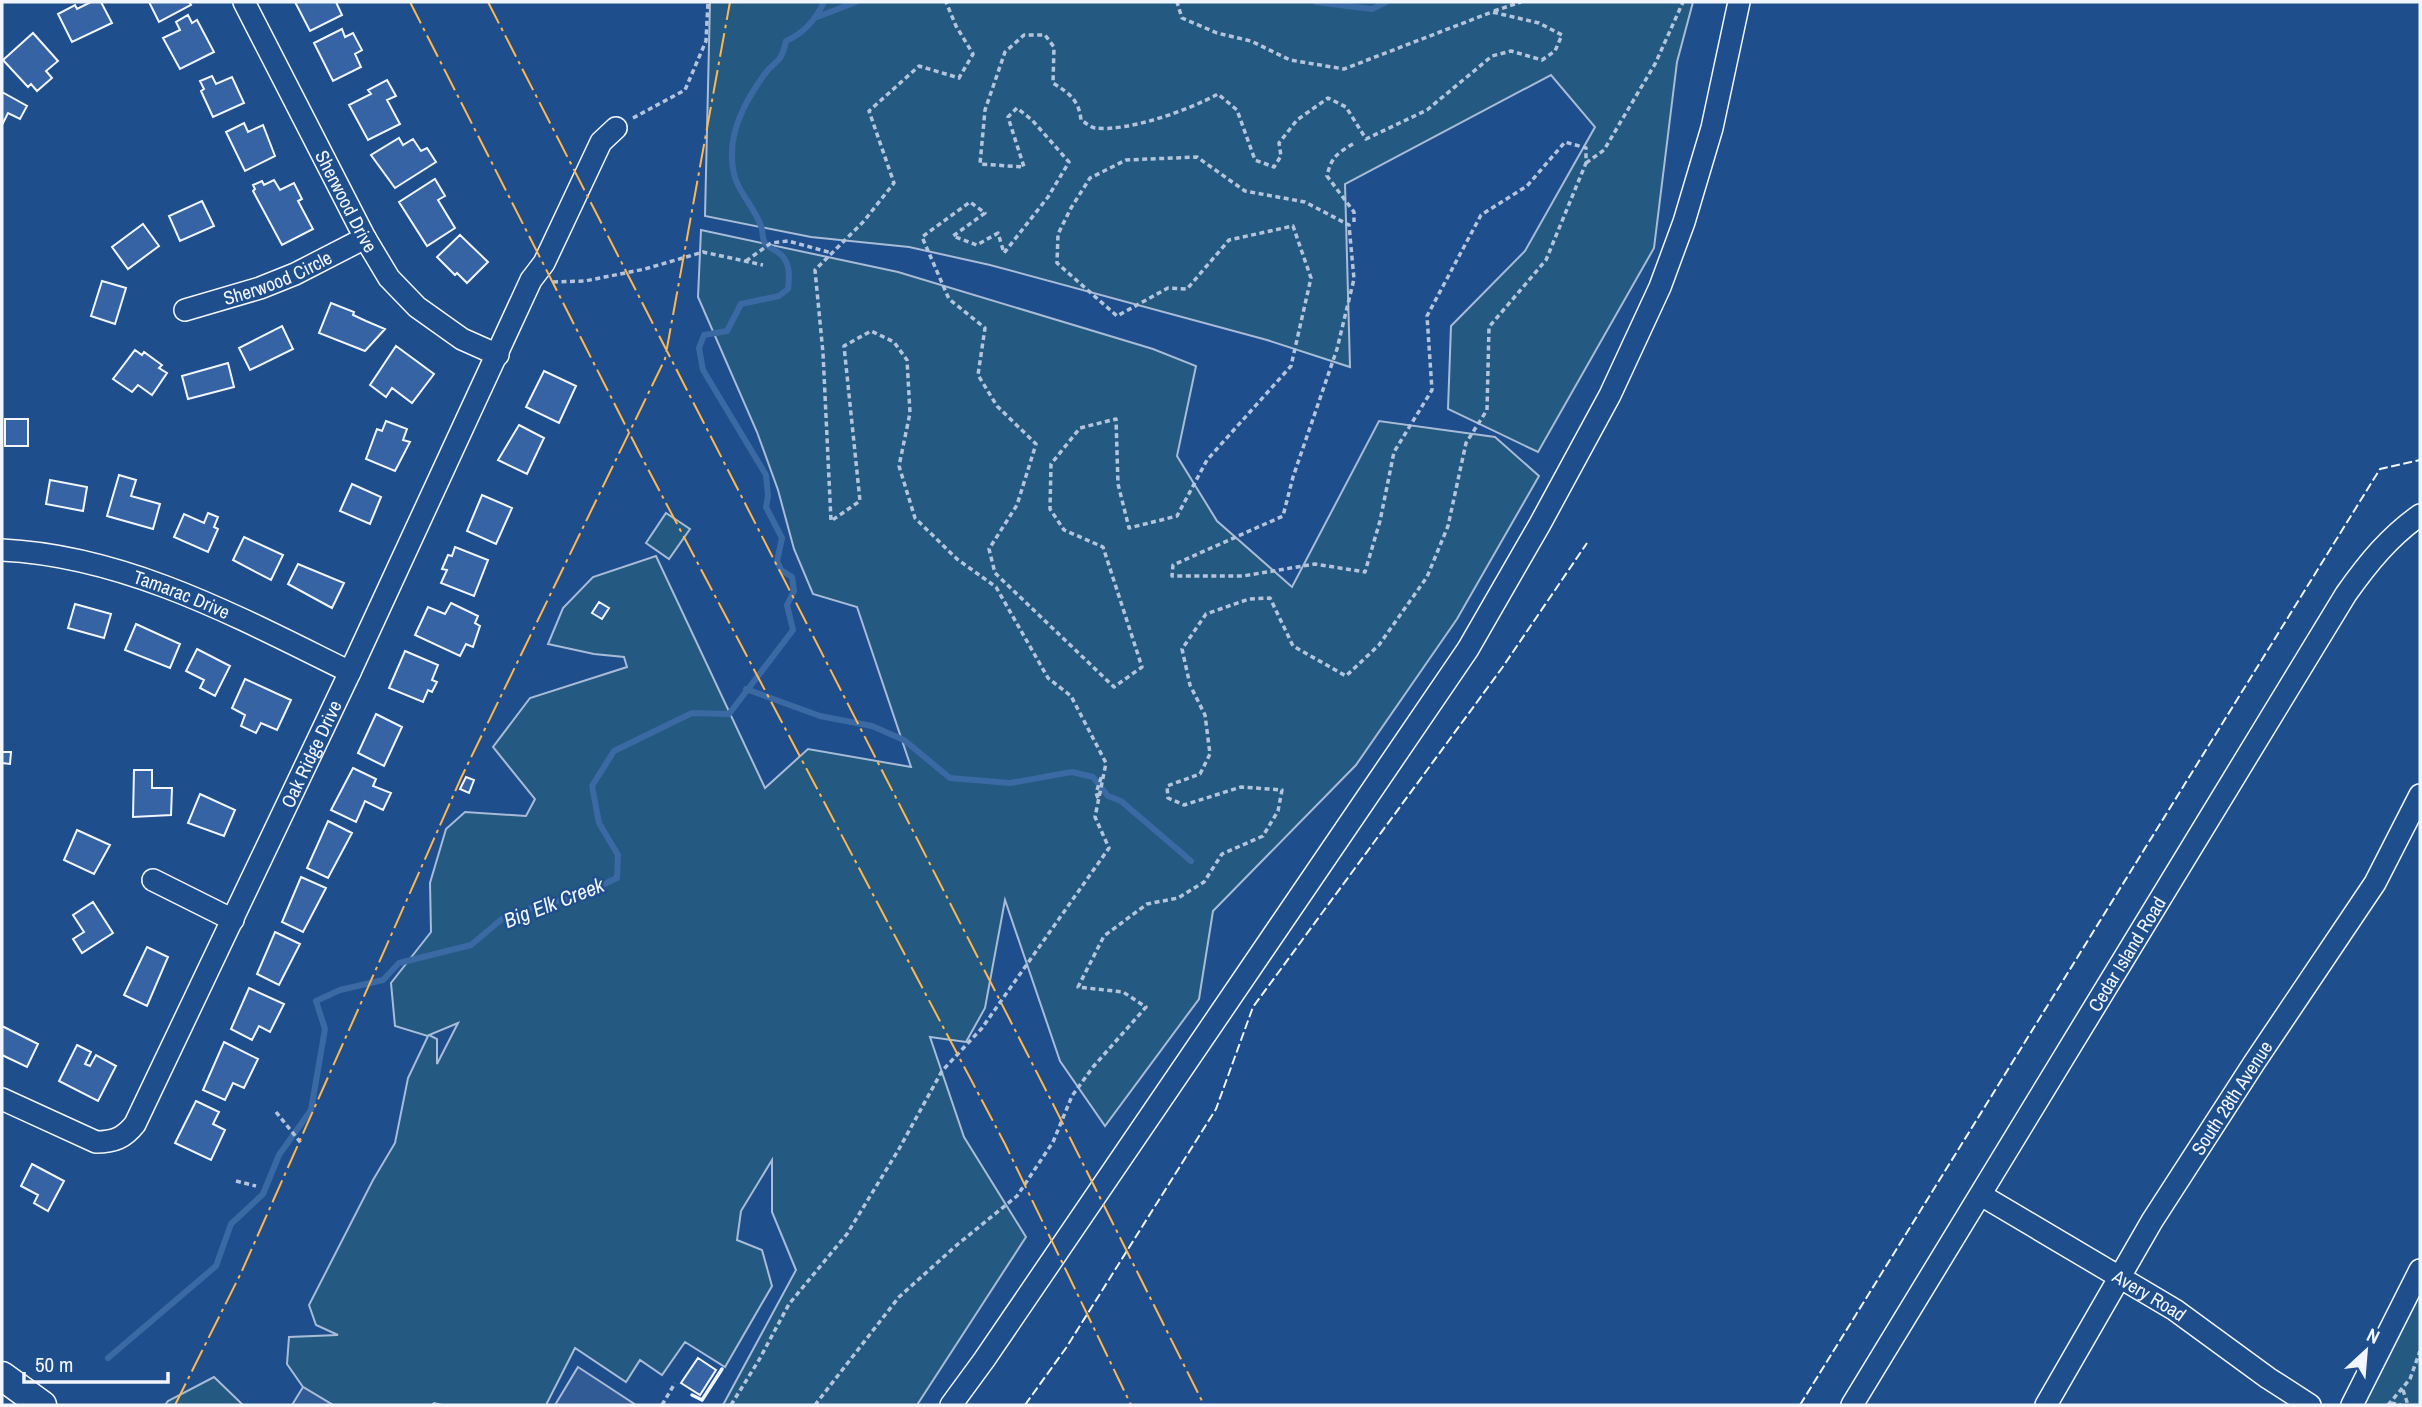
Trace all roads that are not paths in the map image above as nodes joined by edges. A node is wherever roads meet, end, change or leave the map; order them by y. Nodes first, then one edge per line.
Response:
1 (244, 2) edge
2 (1739, 2) edge
3 (616, 128) road end
4 (365, 238) junction
5 (185, 310) dead end
6 (498, 355) junction
7 (2420, 515) edge
8 (2, 550) edge
9 (350, 672) junction
10 (2420, 795) edge
11 (153, 880) dead end
12 (233, 920) junction
13 (2, 1099) edge
14 (1981, 1195) junction
15 (2420, 1270) edge
16 (2120, 1276) junction
17 (2, 1377) edge
18 (42, 1405) edge
19 (951, 1405) edge
20 (1852, 1405) edge
21 (2046, 1405) edge
22 (2310, 1405) edge
23 (2352, 1405) edge

1 - 4 street, Sherwood Drive
2 - 19 street
3 - 6 street, Oak Ridge Drive
4 - 5 street, Sherwood Circle
4 - 6 street, Sherwood Drive
6 - 9 street, Oak Ridge Drive
7 - 14 street, Cedar Island Road
8 - 9 street, Tamarac Drive
9 - 12 street, Oak Ridge Drive
10 - 16 street, South 28th Avenue
11 - 12 street
12 - 13 street, Oak Ridge Drive
14 - 16 street, Avery Road
14 - 20 street, Cedar Island Road
15 - 23 street
16 - 21 street, South 28th Avenue
16 - 22 street, Avery Road
17 - 18 main road

